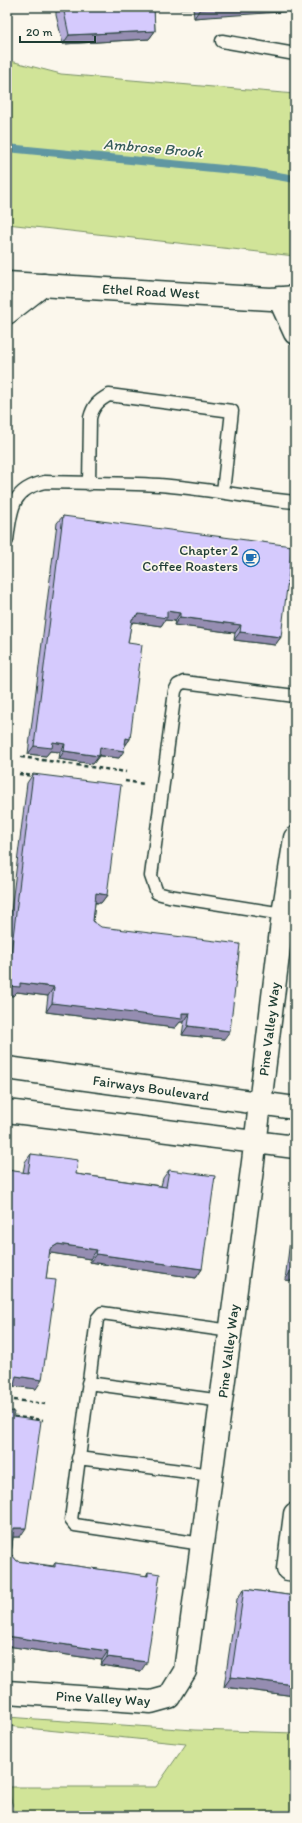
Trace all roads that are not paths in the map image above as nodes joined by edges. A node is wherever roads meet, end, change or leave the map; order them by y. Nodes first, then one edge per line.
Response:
1 (222, 41) dead end
2 (295, 54) edge
3 (7, 283) edge
4 (44, 285) junction
5 (287, 298) edge
6 (7, 313) edge
7 (295, 332) edge
8 (89, 484) junction
9 (223, 492) junction
10 (295, 502) edge
11 (7, 540) edge
12 (295, 696) edge
13 (295, 838) edge
14 (283, 914) junction
15 (7, 1068) edge
16 (260, 1103) junction
17 (295, 1108) edge
18 (7, 1111) edge
19 (256, 1142) junction
20 (295, 1147) edge
21 (230, 1331) junction
22 (88, 1383) junction
23 (222, 1401) junction
24 (78, 1458) junction
25 (212, 1475) junction
26 (295, 1514) edge
27 (202, 1544) junction
28 (295, 1570) edge
29 (7, 1692) edge

1 - 2 lane
3 - 4 street, Ethel Road West
4 - 5 street, Ethel Road West
4 - 6 street
5 - 7 street
8 - 9 lane
8 - 9 lane
8 - 11 lane
9 - 10 lane
12 - 14 lane
13 - 14 street, Pine Valley Way
14 - 16 street, Pine Valley Way
15 - 16 street, Fairways Boulevard
16 - 17 street, Fairways Boulevard
16 - 19 street, Pine Valley Way
18 - 19 street
19 - 20 street
19 - 21 street, Pine Valley Way
21 - 22 lane
21 - 23 street, Pine Valley Way
22 - 23 lane
22 - 24 lane
23 - 25 street, Pine Valley Way
24 - 25 lane
24 - 27 lane
25 - 27 street, Pine Valley Way
26 - 28 street
27 - 29 street, Pine Valley Way

